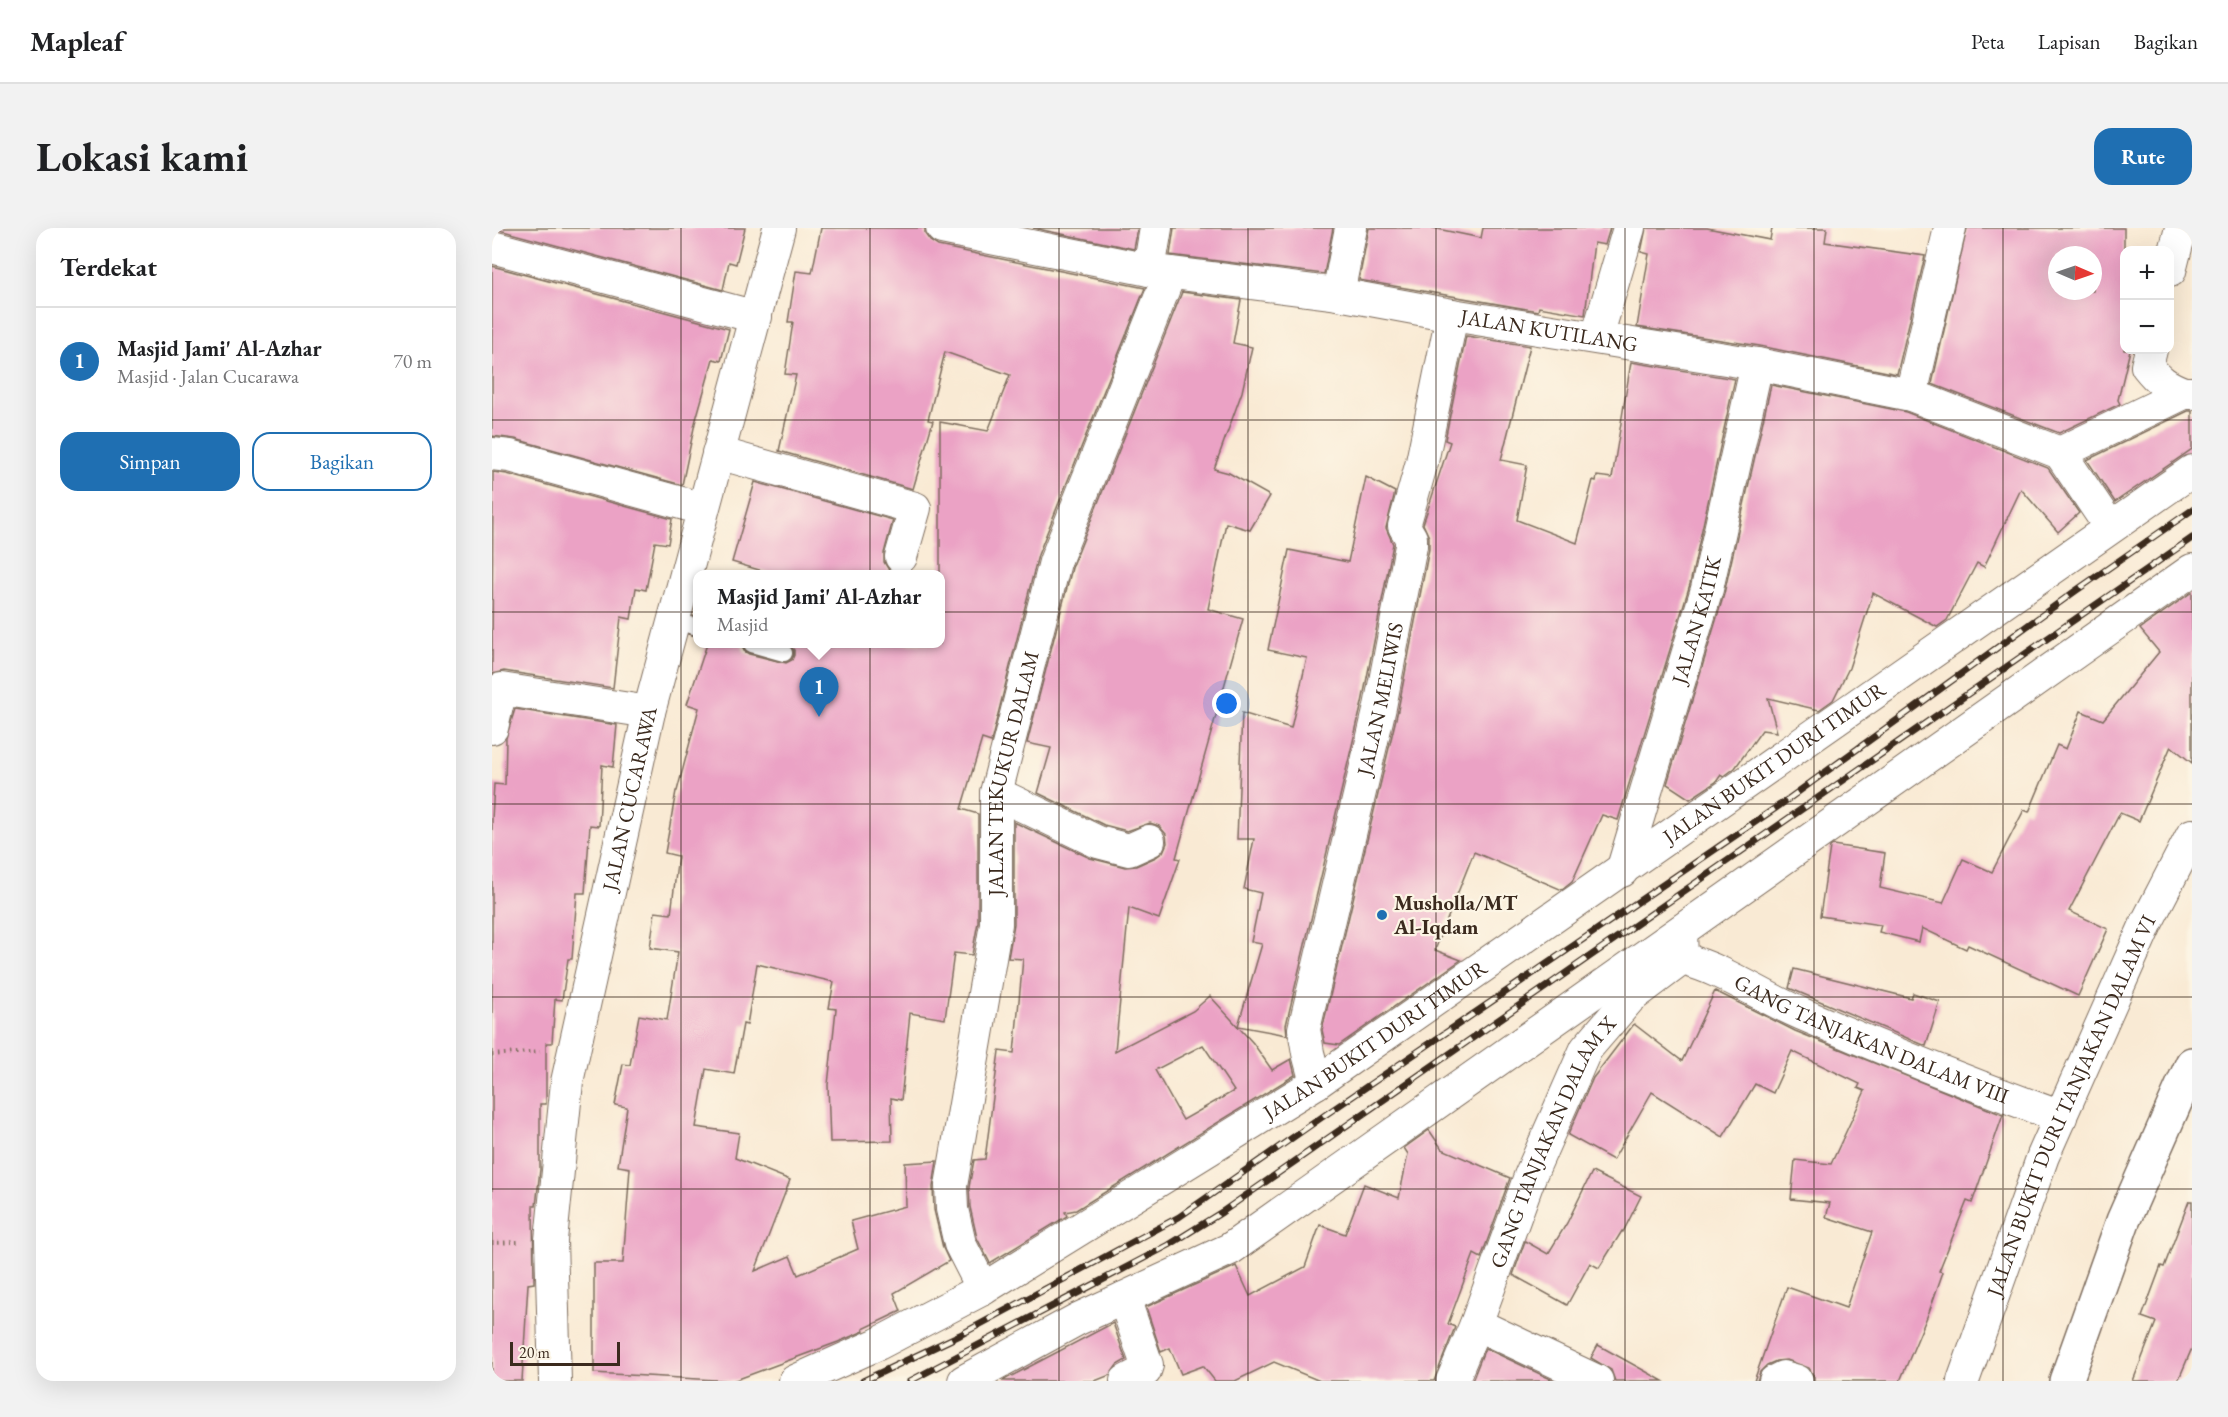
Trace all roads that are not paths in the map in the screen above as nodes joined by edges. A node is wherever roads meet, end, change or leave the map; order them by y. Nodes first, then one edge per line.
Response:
1 (779, 228) edge
2 (942, 228) edge
3 (1156, 228) edge
4 (1351, 228) edge
5 (1629, 228) edge
6 (1950, 228) edge
7 (2181, 228) edge
8 (492, 247) edge
9 (2174, 253) edge
10 (1160, 271) junction
11 (1338, 294) junction
12 (1452, 315) junction
13 (756, 317) junction
14 (1597, 337) junction
15 (2150, 354) edge
16 (1757, 364) junction
17 (2188, 393) edge
18 (1911, 395) junction
19 (718, 453) junction
20 (2060, 453) junction
21 (492, 454) edge
22 (2192, 471) edge
23 (703, 509) junction
24 (2110, 527) junction
25 (901, 557) dead end
26 (2192, 570) edge
27 (692, 576) edge
28 (686, 624) edge
29 (766, 648) edge
30 (783, 653) dead end
31 (649, 712) junction
32 (492, 728) edge
33 (996, 793) junction
34 (2192, 835) edge
35 (1149, 840) dead end
36 (1622, 871) junction
37 (1682, 945) junction
38 (2192, 1064) edge
39 (1316, 1083) junction
40 (2061, 1117) junction
41 (983, 1289) junction
42 (1124, 1298) junction
43 (1476, 1324) junction
44 (555, 1381) edge
45 (795, 1381) edge
46 (964, 1381) edge
47 (1125, 1381) edge
48 (1452, 1381) edge
49 (1597, 1381) edge
50 (1775, 1381) edge
51 (1797, 1381) edge
52 (1963, 1381) edge
53 (2066, 1381) edge

1 - 13 street, JALAN CUCARAWA
2 - 10 street, JALAN KUTILANG
3 - 10 street, JALAN TEKUKUR DALAM
4 - 11 street
5 - 14 street
6 - 18 street
7 - 9 street
8 - 13 street
10 - 11 street, JALAN KUTILANG
10 - 33 street, JALAN TEKUKUR DALAM
11 - 12 street, JALAN KUTILANG
12 - 14 street, JALAN KUTILANG
12 - 39 street, JALAN MELIWIS
13 - 19 street, JALAN CUCARAWA
14 - 16 street, JALAN KUTILANG
15 - 17 street
16 - 18 street, JALAN KUTILANG
16 - 36 street, JALAN KATIK
17 - 20 street
18 - 20 street, JALAN KUTILANG
19 - 23 street, JALAN CUCARAWA
19 - 25 street
20 - 24 street
21 - 23 street
22 - 24 street, JALAN BUKIT DURI TIMUR
23 - 27 street, JALAN CUCARAWA
24 - 36 street, JALAN BUKIT DURI TIMUR
26 - 37 street
27 - 28 street, JALAN CUCARAWA
28 - 31 street, JALAN CUCARAWA
29 - 30 lane
31 - 32 street
31 - 44 street, JALAN CUCARAWA
33 - 35 street
33 - 41 street, JALAN TEKUKUR DALAM
34 - 40 street, JALAN BUKIT DURI TANJAKAN DALAM VI
36 - 39 street, JALAN BUKIT DURI TIMUR
37 - 40 street, GANG TANJAKAN DALAM VIII
37 - 42 street
37 - 43 street, GANG TANJAKAN DALAM X
38 - 53 street
39 - 41 street, JALAN BUKIT DURI TIMUR
40 - 52 street, JALAN BUKIT DURI TANJAKAN DALAM VI
41 - 45 street, JALAN BUKIT DURI TIMUR
42 - 46 street
42 - 47 street
43 - 48 street, GANG TANJAKAN DALAM X
43 - 49 street
50 - 51 street

